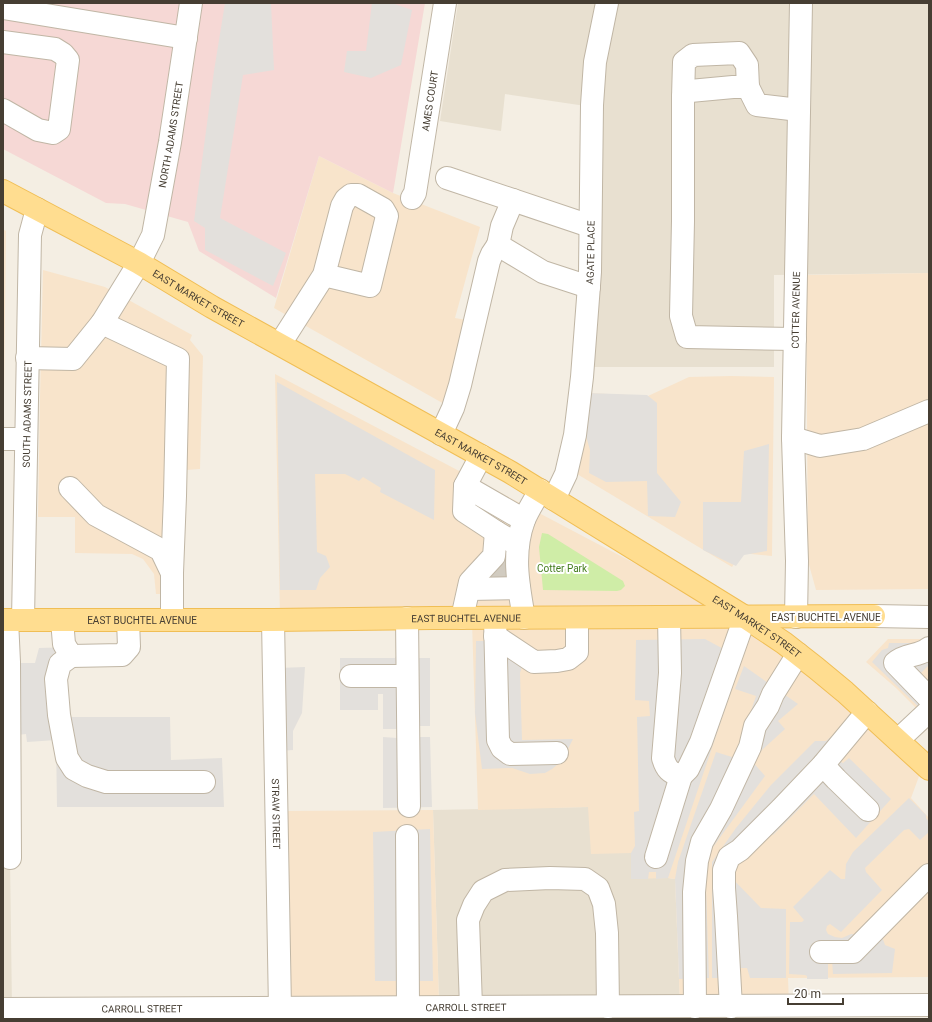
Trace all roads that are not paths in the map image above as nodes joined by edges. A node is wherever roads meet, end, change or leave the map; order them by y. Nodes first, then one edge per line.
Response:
1 (191, 3) edge
2 (445, 3) edge
3 (607, 3) edge
4 (801, 3) edge
5 (16, 7) edge
6 (68, 11) edge
7 (186, 38) junction
8 (3, 42) edge
9 (748, 87) junction
10 (682, 97) junction
11 (3, 110) edge
12 (799, 110) junction
13 (447, 178) dead end
14 (3, 191) edge
15 (412, 198) dead end
16 (513, 200) junction
17 (37, 209) junction
18 (590, 226) junction
19 (498, 246) junction
20 (139, 263) junction
21 (324, 275) dead end
22 (589, 288) junction
23 (102, 323) junction
24 (795, 339) junction
25 (280, 344) junction
26 (27, 365) junction
27 (929, 411) edge
28 (441, 434) junction
29 (793, 438) junction
30 (3, 439) edge
31 (26, 439) junction
32 (481, 456) junction
33 (465, 486) junction
34 (70, 488) dead end
35 (547, 495) junction
36 (524, 520) junction
37 (496, 532) junction
38 (518, 545) junction
39 (172, 573) junction
40 (516, 576) junction
41 (469, 589) junction
42 (874, 616) joint
43 (669, 617) junction
44 (745, 617) junction
45 (796, 617) junction
46 (407, 618) junction
47 (462, 618) junction
48 (524, 618) junction
49 (577, 618) junction
50 (929, 618) edge
51 (11, 620) edge
52 (62, 620) junction
53 (128, 620) junction
54 (172, 620) junction
55 (274, 620) junction
56 (495, 627) junction
57 (929, 648) edge
58 (798, 654) junction
59 (71, 656) junction
60 (350, 676) dead end
61 (407, 676) junction
62 (929, 698) edge
63 (929, 711) edge
64 (867, 712) junction
65 (898, 740) junction
66 (557, 753) dead end
67 (823, 764) junction
68 (929, 769) edge
69 (681, 776) junction
70 (204, 782) dead end
71 (409, 806) dead end
72 (868, 810) dead end
73 (407, 836) dead end
74 (656, 857) dead end
75 (10, 858) dead end
76 (929, 875) edge
77 (821, 952) dead end
78 (929, 1005) edge
79 (408, 1007) junction
80 (471, 1007) junction
81 (608, 1007) junction
82 (695, 1007) junction
83 (731, 1007) junction
84 (3, 1009) edge
85 (280, 1009) junction

1 - 7 street, NORTH ADAMS STREET
2 - 15 street, AMES COURT
3 - 18 street, AGATE PLACE
4 - 12 street, COTTER AVENUE
5 - 6 street
6 - 7 street
7 - 20 street, NORTH ADAMS STREET
8 - 11 street
9 - 10 street
9 - 10 street
9 - 12 street
10 - 24 street
12 - 24 street, COTTER AVENUE
13 - 16 street
14 - 17 main road, EAST MARKET STREET
16 - 18 street
16 - 19 street
17 - 20 main road, EAST MARKET STREET
17 - 26 street, SOUTH ADAMS STREET
18 - 22 street, AGATE PLACE
19 - 22 street
19 - 28 street
20 - 23 street, NORTH ADAMS STREET
20 - 25 main road, EAST MARKET STREET
21 - 25 street
22 - 35 street, AGATE PLACE
23 - 26 street, NORTH ADAMS STREET
23 - 39 street
24 - 29 street, COTTER AVENUE
25 - 28 main road, EAST MARKET STREET
26 - 31 street, SOUTH ADAMS STREET
27 - 29 street
28 - 32 main road, EAST MARKET STREET
29 - 45 street, COTTER AVENUE
30 - 31 street
31 - 51 street, SOUTH ADAMS STREET
32 - 33 street
32 - 35 main road, EAST MARKET STREET
33 - 36 street
33 - 37 street
34 - 39 street
35 - 36 street, AGATE PLACE
35 - 44 main road, EAST MARKET STREET
36 - 38 street, AGATE PLACE
37 - 38 street
37 - 41 street
38 - 40 street, AGATE PLACE
39 - 54 street
40 - 41 street
40 - 48 street, AGATE PLACE
41 - 47 street
42 - 45 main road, EAST BUCHTEL AVENUE
42 - 50 street, EAST BUCHTEL AVENUE
43 - 44 main road, EAST BUCHTEL AVENUE
43 - 49 main road, EAST BUCHTEL AVENUE
43 - 69 street
44 - 45 main road, EAST BUCHTEL AVENUE
44 - 58 main road, EAST MARKET STREET
44 - 69 street
46 - 47 main road, EAST BUCHTEL AVENUE
46 - 55 main road, EAST BUCHTEL AVENUE
46 - 61 street
47 - 56 main road, EAST BUCHTEL AVENUE
48 - 49 main road, EAST BUCHTEL AVENUE
48 - 56 main road, EAST BUCHTEL AVENUE
49 - 56 street
51 - 52 main road, EAST BUCHTEL AVENUE
51 - 75 street, SOUTH ADAMS STREET
52 - 53 main road, EAST BUCHTEL AVENUE
52 - 59 street
53 - 54 main road, EAST BUCHTEL AVENUE
53 - 59 street
54 - 55 main road, EAST BUCHTEL AVENUE
55 - 85 street, STRAW STREET
56 - 66 street
57 - 62 street
58 - 64 main road, EAST MARKET STREET
58 - 82 street
59 - 70 street
60 - 61 street
61 - 71 street
63 - 65 street
64 - 65 main road, EAST MARKET STREET
64 - 67 street
65 - 68 main road, EAST MARKET STREET
67 - 72 street
67 - 83 street
69 - 74 street
73 - 79 street
76 - 77 street
78 - 83 street, CARROLL STREET
79 - 80 street, CARROLL STREET
79 - 85 street, CARROLL STREET
80 - 81 street, CARROLL STREET
80 - 81 street
81 - 82 street, CARROLL STREET
82 - 83 street, CARROLL STREET
84 - 85 street, CARROLL STREET

